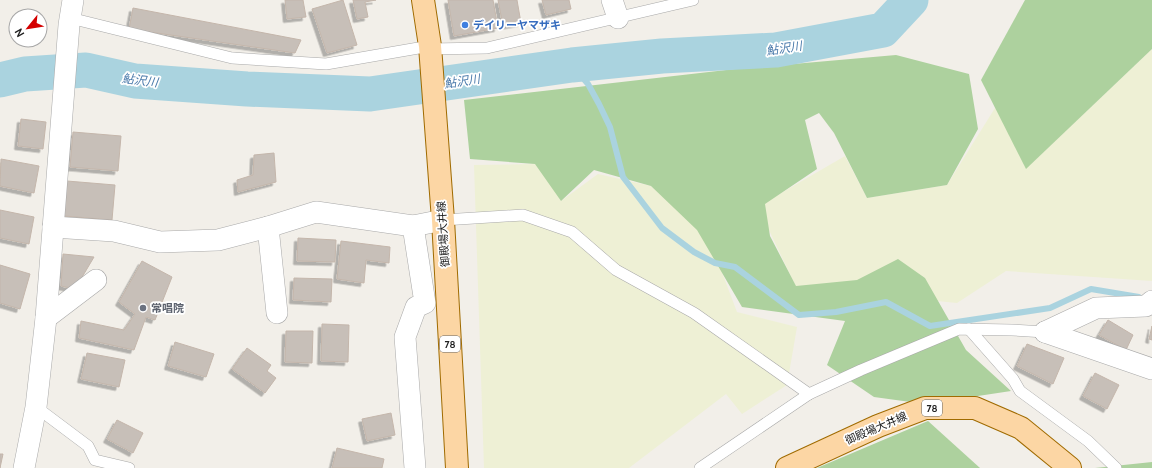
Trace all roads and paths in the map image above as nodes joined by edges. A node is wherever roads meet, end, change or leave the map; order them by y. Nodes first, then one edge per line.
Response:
1 (423, 0) edge
2 (693, 0) edge
3 (615, 9) edge
4 (71, 14) edge
5 (430, 47) junction
6 (443, 220) junction
7 (413, 226) junction
8 (54, 227) junction
9 (268, 227) junction
10 (96, 280) dead end
11 (1149, 304) edge
12 (278, 313) dead end
13 (46, 318) junction
14 (969, 329) junction
15 (1045, 332) junction
16 (1152, 369) edge
17 (809, 394) junction
18 (36, 407) junction
19 (24, 468) edge
20 (129, 468) edge
21 (415, 468) edge
22 (457, 468) edge
23 (700, 468) edge
24 (787, 468) edge
25 (1070, 468) edge
26 (1116, 468) edge

1 - 5 main road, 御殿場大井線 / 78
2 - 3 lane
3 - 5 lane
4 - 5 lane
4 - 8 street
5 - 6 main road, 御殿場大井線 / 78
6 - 7 street
6 - 17 lane
6 - 22 main road, 御殿場大井線 / 78
7 - 9 street
7 - 21 street
8 - 9 street
8 - 13 street
9 - 12 street
10 - 13 street
11 - 15 street
13 - 18 street
14 - 15 lane
14 - 17 lane
14 - 26 lane
15 - 16 street
17 - 23 lane
18 - 19 street
18 - 20 lane
24 - 25 main road, 御殿場大井線 / 78

